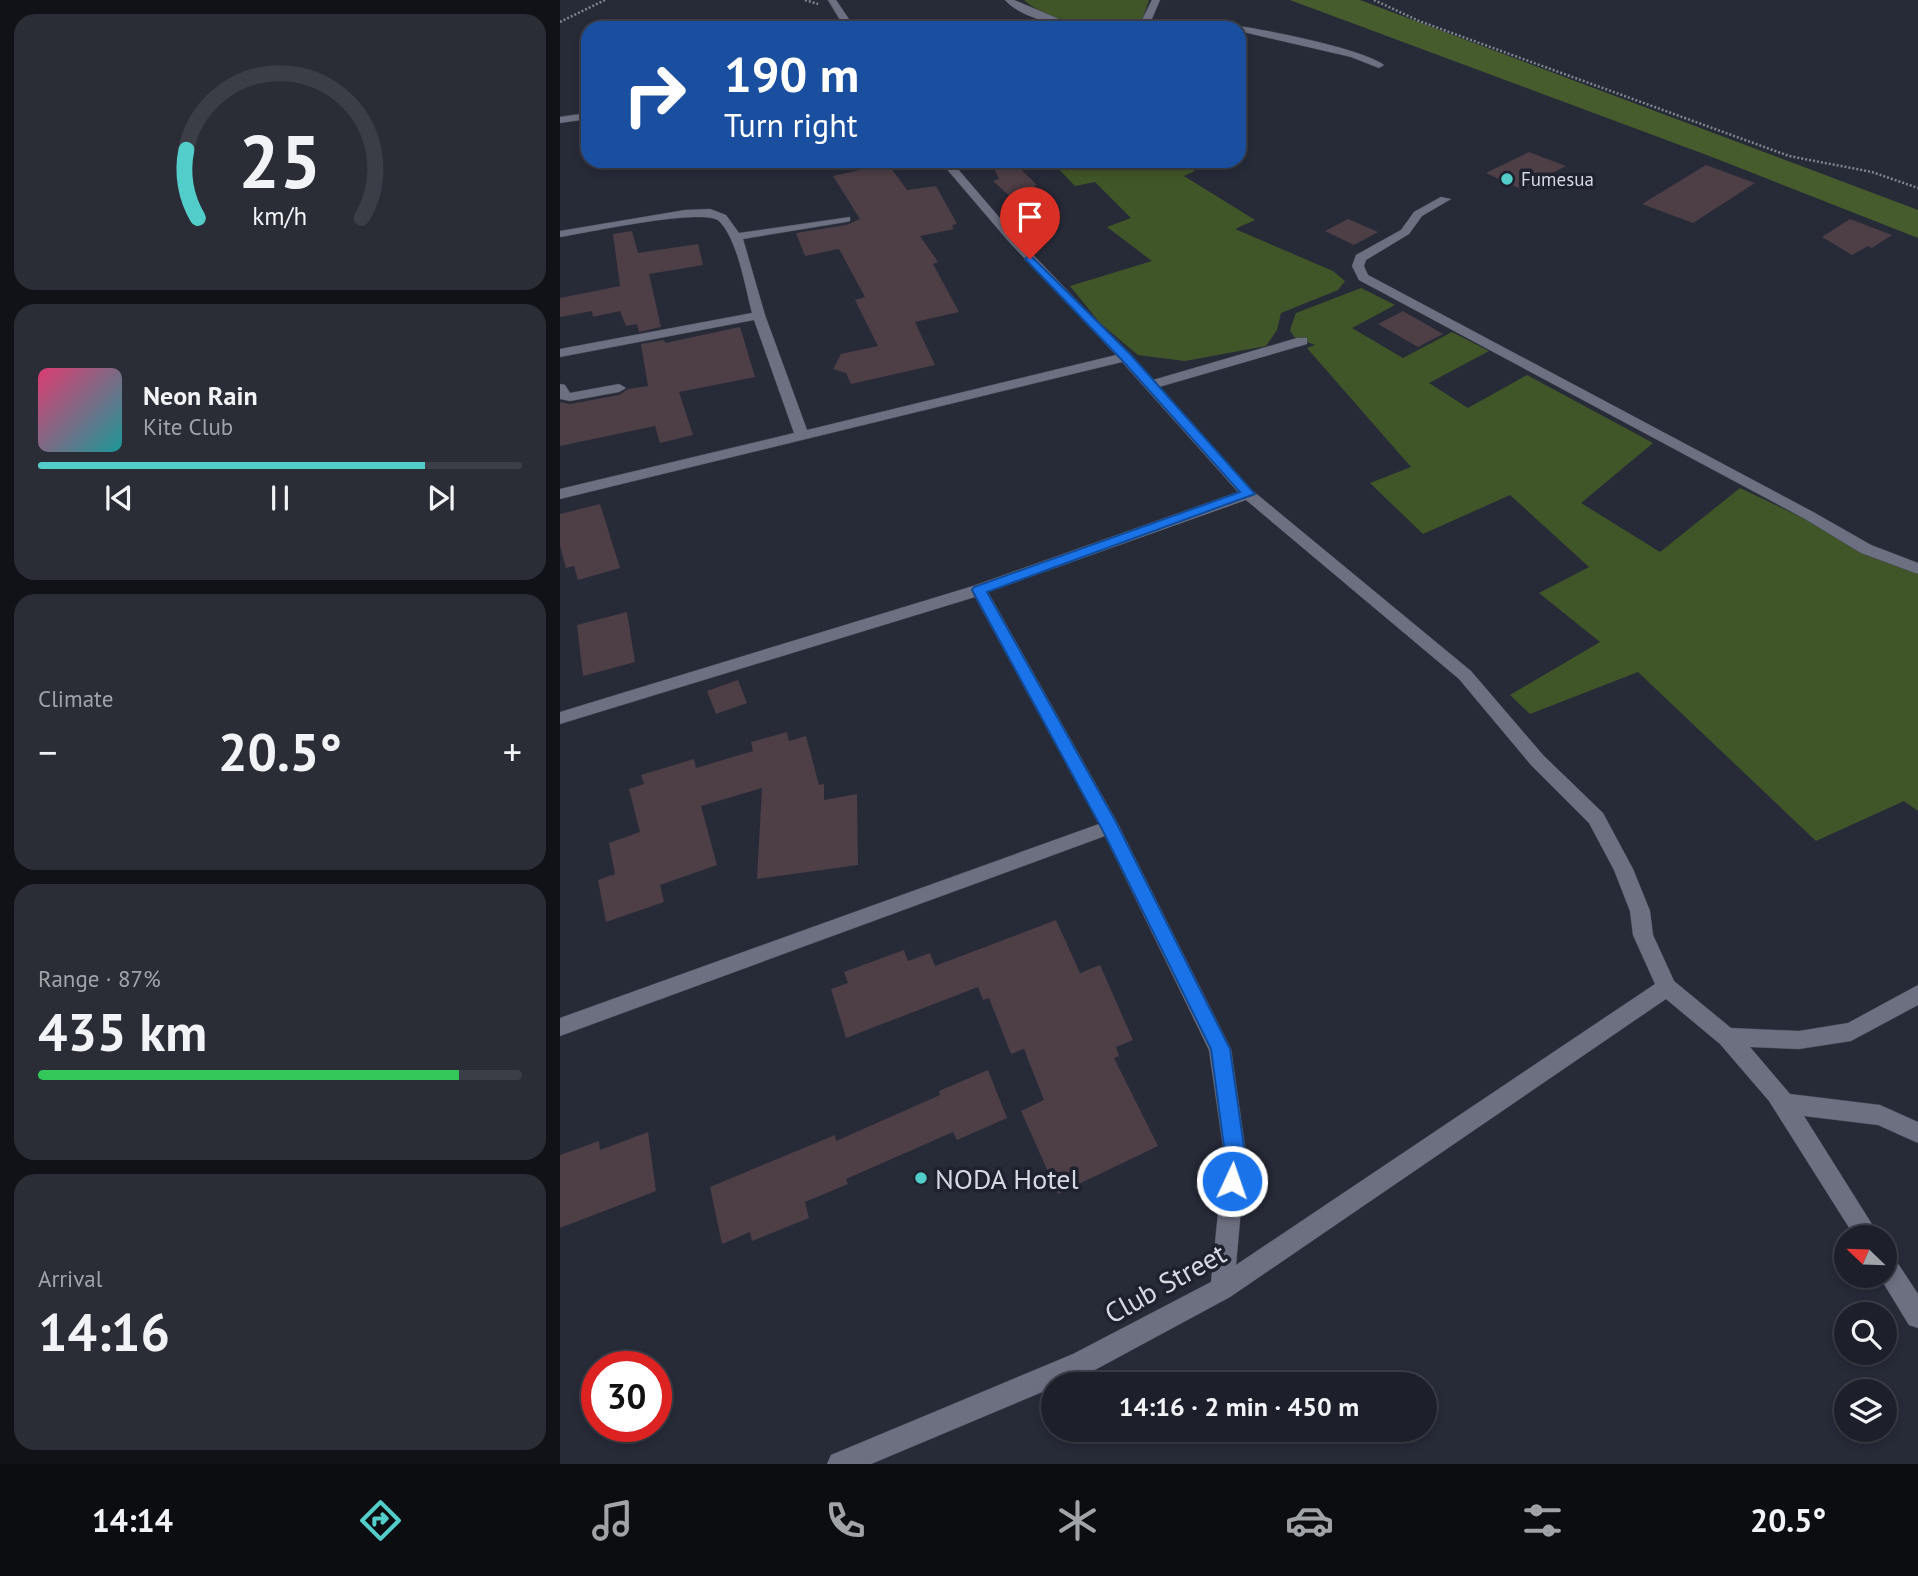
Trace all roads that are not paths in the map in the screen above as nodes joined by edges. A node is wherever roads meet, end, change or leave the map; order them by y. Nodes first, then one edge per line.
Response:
1 (832, 0) edge
2 (1009, 0) edge
3 (1156, 0) edge
4 (846, 21) edge
5 (1056, 21) edge
6 (1146, 21) edge
7 (1246, 29) edge
8 (1379, 65) dead end
9 (581, 117) edge
10 (560, 120) edge
11 (951, 168) edge
12 (1445, 199) dead end
13 (846, 219) dead end
14 (560, 234) edge
15 (736, 237) junction
16 (759, 315) junction
17 (1302, 341) dead end
18 (560, 353) edge
19 (1125, 357) junction
20 (1151, 385) junction
21 (560, 388) edge
22 (619, 388) dead end
23 (800, 434) junction
24 (1248, 494) junction
25 (560, 495) edge
26 (1918, 569) edge
27 (979, 590) junction
28 (560, 718) edge
29 (1110, 827) junction
30 (1667, 987) junction
31 (1918, 994) edge
32 (560, 1027) edge
33 (1727, 1037) junction
34 (1784, 1104) junction
35 (1918, 1133) edge
36 (1860, 1225) edge
37 (1897, 1283) edge
38 (1222, 1289) junction
39 (1918, 1316) edge
40 (840, 1464) edge

1 - 4 street
2 - 5 street
3 - 6 street
7 - 8 street
9 - 10 street
11 - 19 street
12 - 26 street
13 - 15 street
14 - 15 street
15 - 16 street
16 - 18 street
16 - 23 street
17 - 20 street
19 - 20 street
19 - 23 street
20 - 24 street
21 - 22 street
23 - 25 street
24 - 27 street
24 - 30 street
27 - 28 street
27 - 29 street
29 - 32 street
29 - 38 street
30 - 33 street
30 - 38 street, Club Street
31 - 33 street
33 - 34 street
34 - 35 street
34 - 36 street
37 - 39 street
38 - 40 street, Club Street

